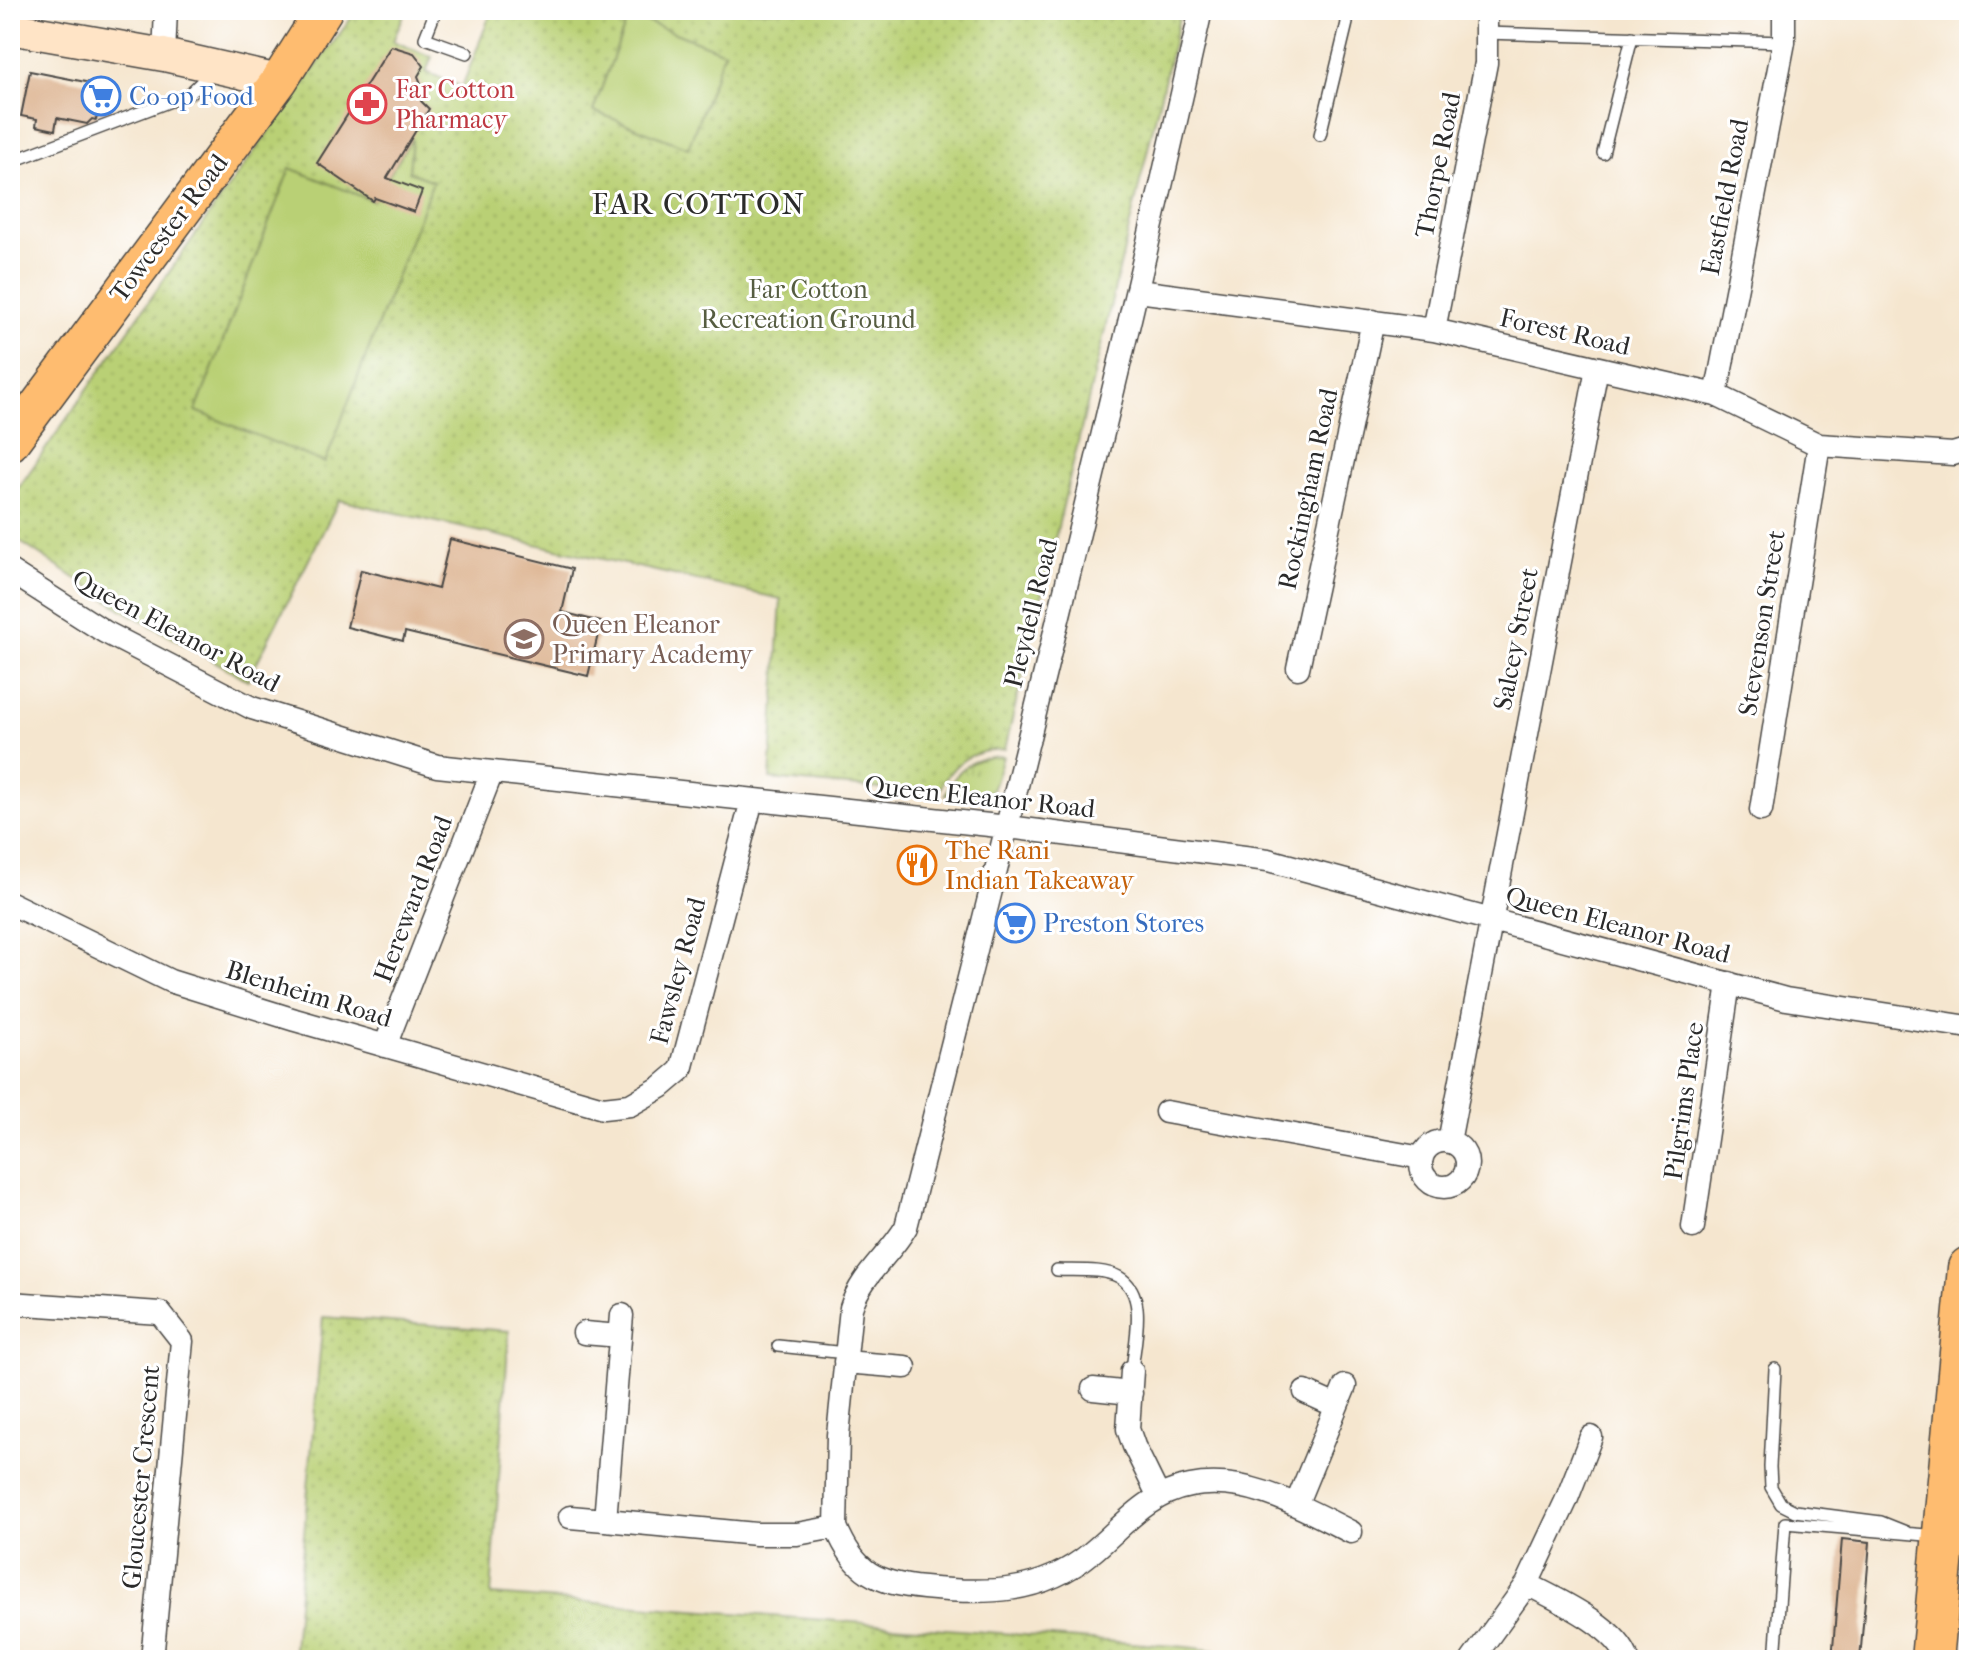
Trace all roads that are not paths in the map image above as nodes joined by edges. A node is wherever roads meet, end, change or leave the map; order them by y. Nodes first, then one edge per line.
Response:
1 (166, 10) edge
2 (324, 10) edge
3 (436, 10) edge
4 (1201, 10) edge
5 (1345, 10) edge
6 (1486, 10) edge
7 (1784, 10) edge
8 (10, 28) edge
9 (1485, 33) junction
10 (1632, 37) junction
11 (1784, 42) junction
12 (467, 53) dead end
13 (164, 55) junction
14 (217, 67) junction
15 (279, 81) junction
16 (1320, 135) dead end
17 (1603, 153) dead end
18 (10, 162) edge
19 (1138, 291) junction
20 (1373, 321) junction
21 (1434, 330) junction
22 (1597, 368) junction
23 (1716, 395) junction
24 (10, 443) edge
25 (1819, 445) junction
26 (1969, 449) edge
27 (10, 571) edge
28 (1298, 668) dead end
29 (492, 772) junction
30 (752, 800) junction
31 (1761, 810) dead end
32 (1008, 827) junction
33 (10, 903) edge
34 (1490, 920) junction
35 (1729, 983) junction
36 (1969, 1027) edge
37 (385, 1046) junction
38 (603, 1108) joint
39 (1166, 1112) dead end
40 (1449, 1142) junction
41 (1422, 1158) junction
42 (1693, 1227) dead end
43 (1969, 1268) edge
44 (1057, 1270) dead end
45 (10, 1303) edge
46 (584, 1333) dead end
47 (778, 1346) dead end
48 (846, 1358) junction
49 (905, 1367) dead end
50 (1775, 1369) dead end
51 (1131, 1382) junction
52 (1093, 1389) dead end
53 (1305, 1392) dead end
54 (1591, 1437) dead end
55 (1159, 1497) junction
56 (1296, 1505) junction
57 (570, 1517) dead end
58 (605, 1520) junction
59 (836, 1527) junction
60 (1351, 1532) dead end
61 (1926, 1536) junction
62 (1527, 1584) junction
63 (152, 1660) edge
64 (1472, 1660) edge
65 (1628, 1660) edge
66 (1775, 1660) edge
67 (1932, 1660) edge

1 - 13 street
2 - 15 main road, Towcester Road
3 - 12 lane
4 - 19 street, Pleydell Road
5 - 16 lane
6 - 9 street, Thorpe Road
7 - 11 street, Eastfield Road
8 - 13 street
9 - 10 lane
9 - 21 street, Thorpe Road
10 - 11 lane
10 - 17 lane
11 - 23 street, Eastfield Road
13 - 14 street
14 - 15 street
14 - 18 lane
15 - 24 main road, Towcester Road
19 - 20 street, Forest Road
19 - 32 street, Pleydell Road
20 - 21 street, Forest Road
20 - 28 street, Rockingham Road
21 - 22 street, Forest Road
22 - 23 street, Forest Road
22 - 34 street, Salcey Street
23 - 25 street, Forest Road
25 - 26 street, Forest Road
25 - 31 street, Stevenson Street
27 - 29 street, Queen Eleanor Road
29 - 30 street, Queen Eleanor Road
29 - 37 street, Hereward Road
30 - 32 street, Queen Eleanor Road
30 - 38 street, Fawsley Road
32 - 34 street, Queen Eleanor Road
32 - 48 street, Pleydell Road
33 - 37 street, Blenheim Road
34 - 35 street, Queen Eleanor Road
34 - 40 street, Salcey Street
35 - 36 street, Queen Eleanor Road
35 - 42 street, Pilgrims Place
37 - 38 street, Blenheim Road
39 - 41 street
40 - 41 street
40 - 41 street
43 - 61 highway
44 - 51 lane
45 - 63 street, Gloucester Crescent
46 - 58 street
47 - 48 lane
48 - 49 street
48 - 59 street
50 - 61 lane
51 - 52 street
51 - 55 street
53 - 56 street
54 - 62 street
55 - 56 street
55 - 59 street
56 - 60 street
57 - 58 street
58 - 59 street
61 - 66 lane
61 - 67 highway
62 - 64 street
62 - 65 street

